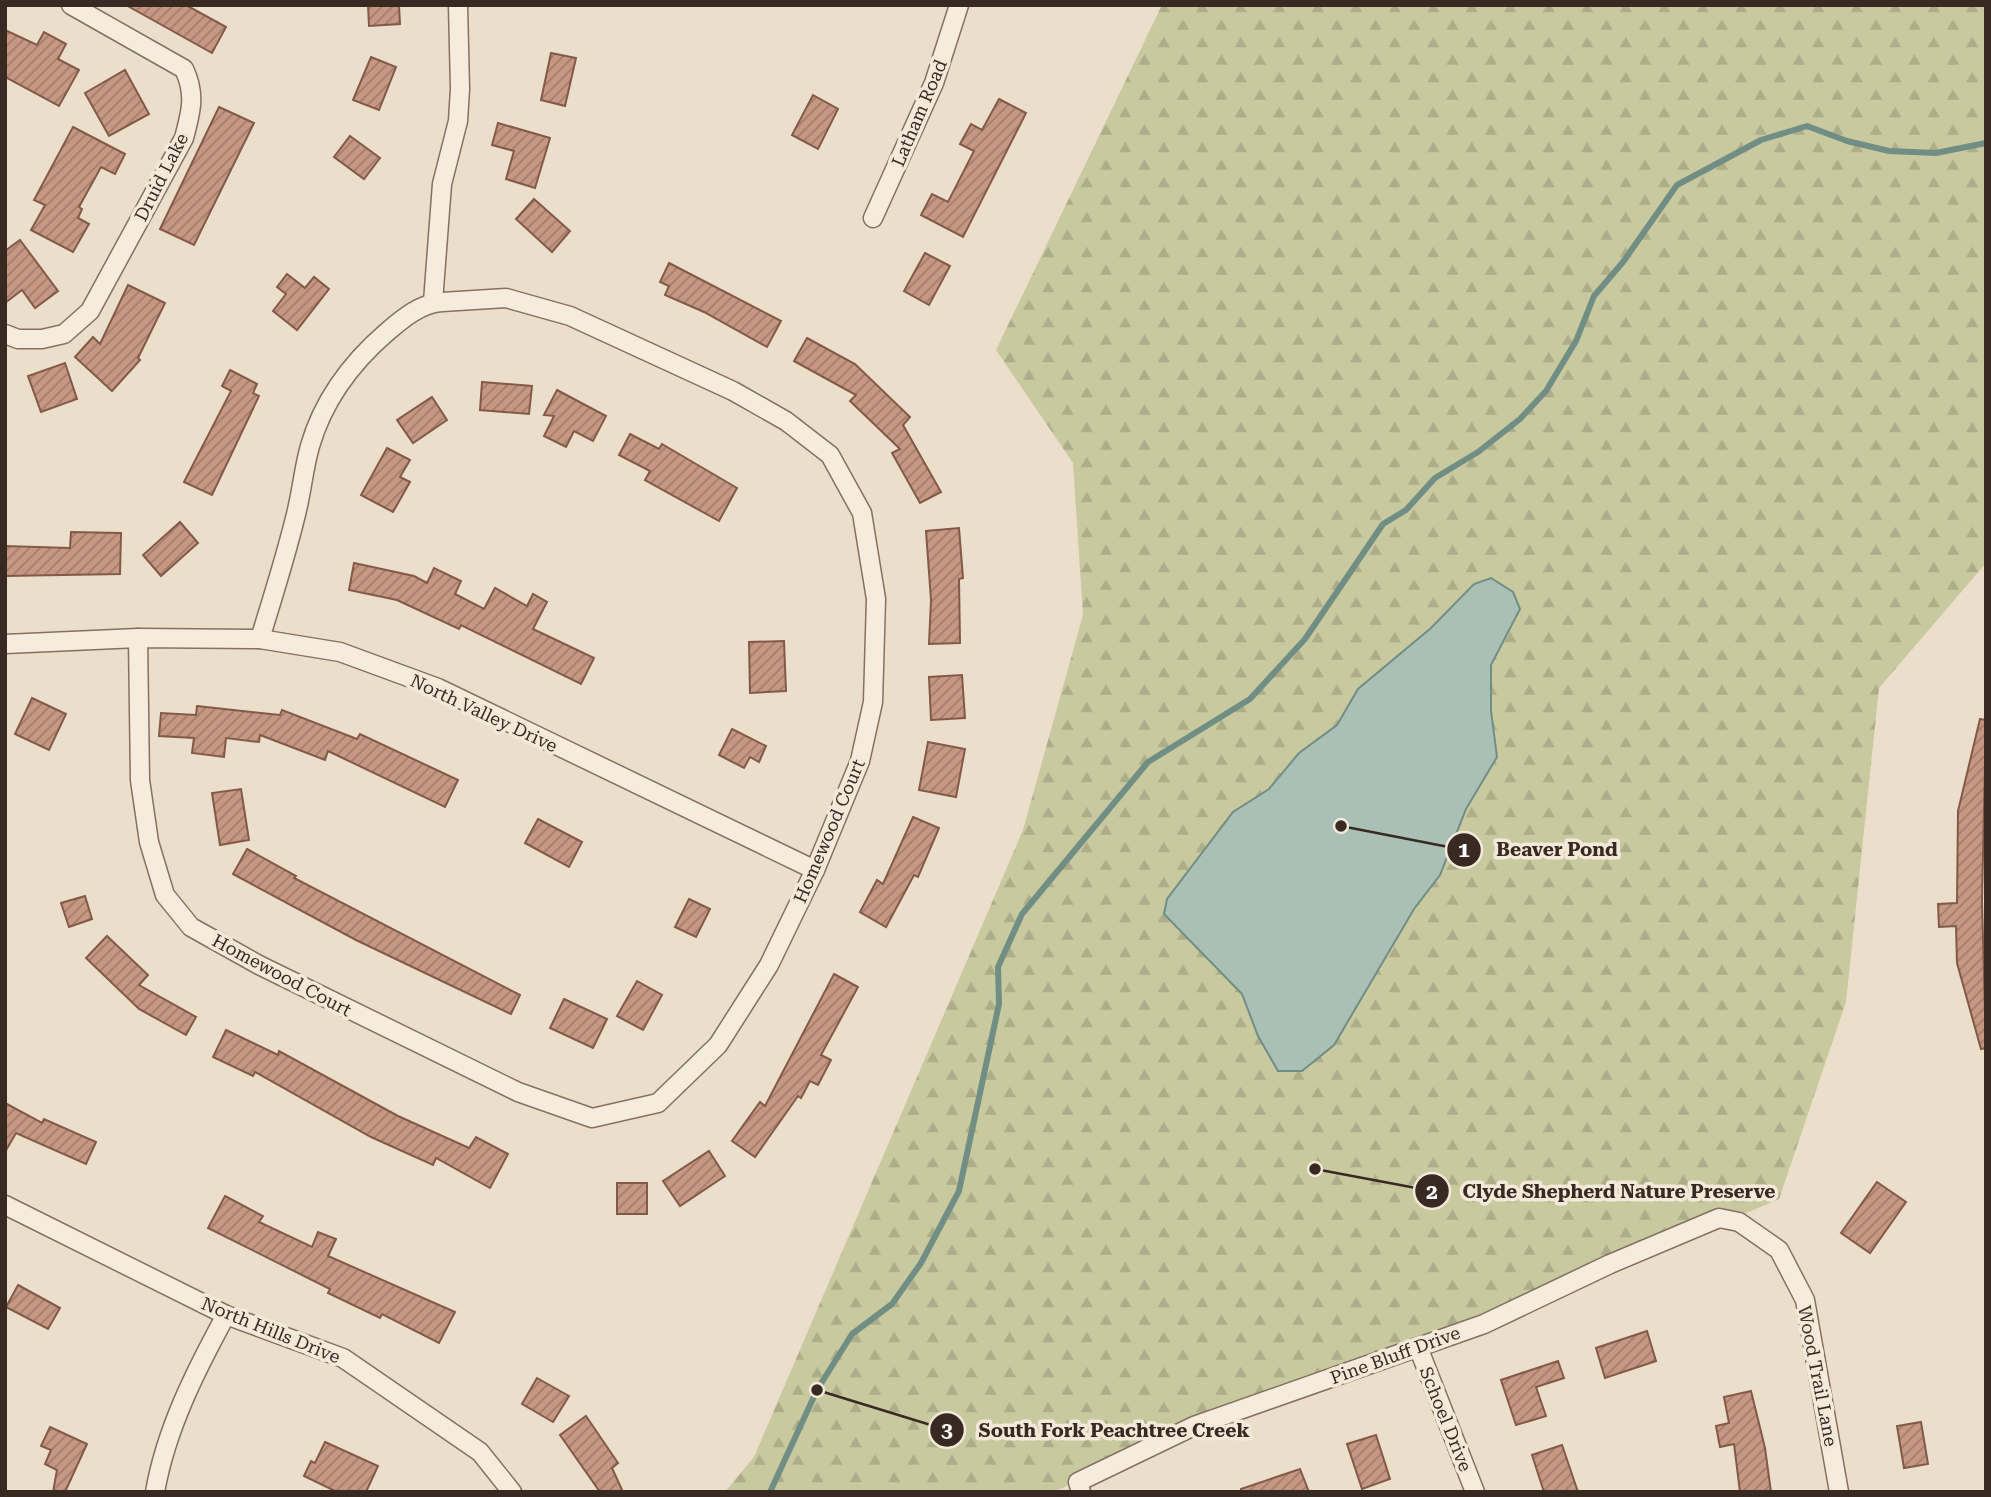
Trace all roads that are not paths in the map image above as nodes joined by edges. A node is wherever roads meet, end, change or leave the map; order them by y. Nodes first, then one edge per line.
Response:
1 (71, 5) edge
2 (458, 5) edge
3 (958, 5) edge
4 (873, 218) dead end
5 (433, 302) junction
6 (5, 334) edge
7 (138, 638) junction
8 (260, 639) junction
9 (5, 644) edge
10 (815, 870) junction
11 (5, 1205) edge
12 (1719, 1219) joint
13 (226, 1315) junction
14 (1418, 1347) junction
15 (155, 1492) edge
16 (512, 1492) edge
17 (1081, 1492) edge
18 (1475, 1492) edge
19 (1839, 1492) edge

1 - 6 street, Druid Lake
2 - 5 street
3 - 4 street, Latham Road
5 - 8 street, Homewood Court
5 - 10 street, Homewood Court
7 - 8 street, North Valley Drive
7 - 9 street, North Valley Drive
7 - 10 street, Homewood Court
8 - 10 street, North Valley Drive
11 - 13 street, North Hills Drive
12 - 14 street, Pine Bluff Drive
12 - 19 street, Wood Trail Lane
13 - 15 street
13 - 16 street, North Hills Drive
14 - 17 street, Pine Bluff Drive
14 - 18 street, Schoel Drive

